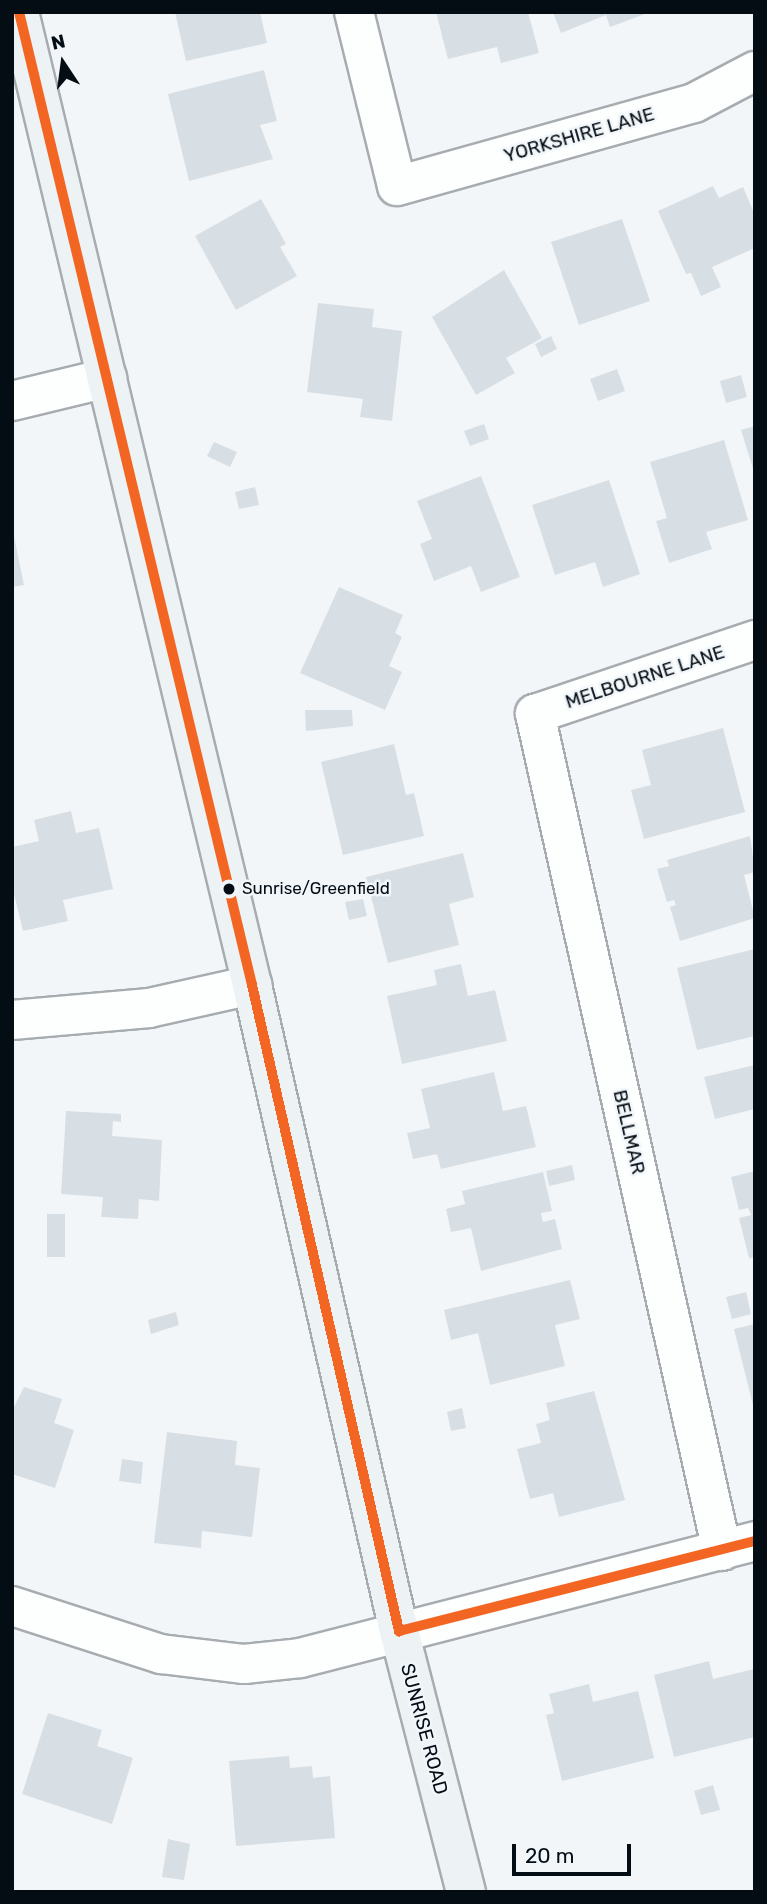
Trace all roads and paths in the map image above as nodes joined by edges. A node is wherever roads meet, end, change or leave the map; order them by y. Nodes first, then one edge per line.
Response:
1 (19, 12) edge
2 (354, 12) edge
3 (755, 71) edge
4 (107, 377) junction
5 (12, 401) edge
6 (755, 640) edge
7 (535, 714) joint
8 (252, 985) junction
9 (12, 1020) edge
10 (738, 1546) edge
11 (12, 1606) edge
12 (399, 1631) junction
13 (466, 1892) edge

1 - 4 main road, SUNRISE ROAD
2 - 3 street, YORKSHIRE LANE
4 - 5 street
4 - 8 main road, SUNRISE ROAD
6 - 7 street, MELBOURNE LANE
7 - 10 street, BELLMAR
8 - 9 street
8 - 12 main road, SUNRISE ROAD
10 - 12 street
11 - 12 street
12 - 13 main road, SUNRISE ROAD

